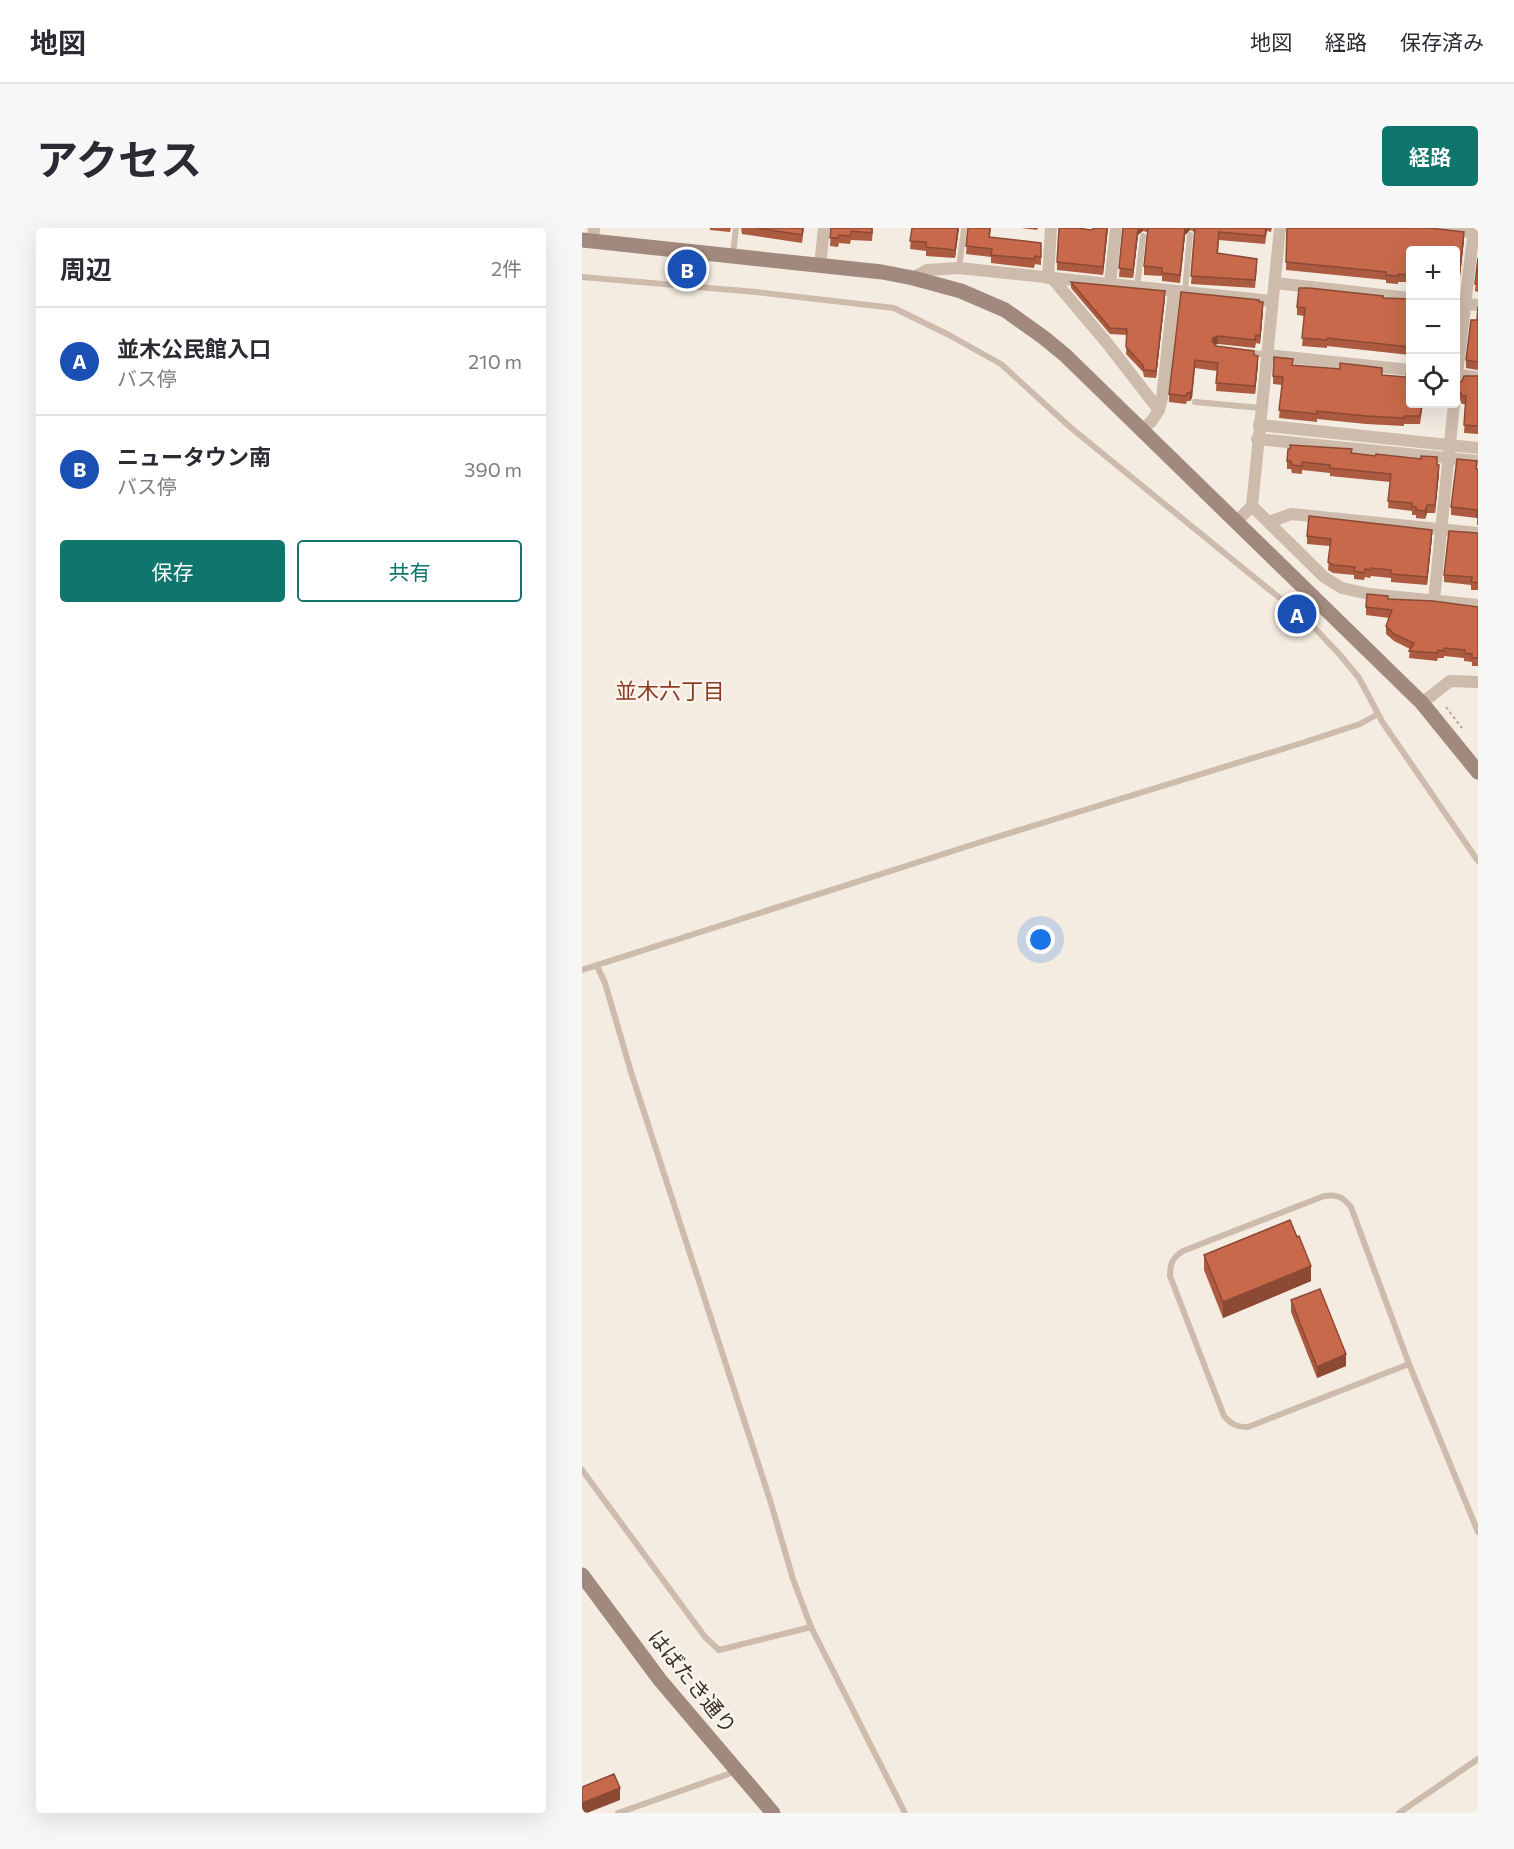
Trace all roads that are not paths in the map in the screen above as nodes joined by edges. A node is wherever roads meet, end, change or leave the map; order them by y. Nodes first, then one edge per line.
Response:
1 (736, 228) edge
2 (824, 228) edge
3 (964, 228) edge
4 (1056, 228) edge
5 (1116, 228) edge
6 (1280, 228) edge
7 (1432, 228) edge
8 (1475, 231) edge
9 (1190, 235) dead end
10 (590, 236) edge
11 (1143, 236) dead end
12 (733, 256) junction
13 (820, 266) junction
14 (959, 268) junction
15 (582, 277) edge
16 (913, 278) junction
17 (1050, 278) junction
18 (1275, 283) junction
19 (1110, 284) junction
20 (1137, 287) junction
21 (1179, 292) junction
22 (1406, 298) edge
23 (1272, 301) junction
24 (1466, 304) edge
25 (1237, 351) edge
26 (1459, 354) edge
27 (1267, 355) junction
28 (1406, 370) edge
29 (1478, 377) edge
30 (1460, 378) edge
31 (1195, 402) dead end
32 (1261, 408) junction
33 (1454, 408) edge
34 (1159, 410) junction
35 (1259, 425) junction
36 (1141, 430) junction
37 (1257, 439) junction
38 (1450, 445) junction
39 (1478, 448) edge
40 (1448, 458) junction
41 (1478, 461) edge
42 (1252, 506) junction
43 (1236, 522) junction
44 (1269, 522) junction
45 (1441, 529) junction
46 (1478, 533) edge
47 (1434, 600) junction
48 (1478, 605) edge
49 (1478, 682) edge
50 (1422, 703) junction
51 (1378, 714) junction
52 (1478, 772) edge
53 (1478, 861) edge
54 (597, 966) junction
55 (582, 970) edge
56 (1409, 1364) junction
57 (582, 1470) edge
58 (1478, 1532) edge
59 (582, 1575) edge
60 (811, 1627) junction
61 (1478, 1759) edge
62 (738, 1771) junction
63 (618, 1813) edge
64 (773, 1813) edge
65 (904, 1813) edge
66 (1399, 1813) edge

1 - 12 lane
2 - 13 street
3 - 14 lane
4 - 17 street
5 - 19 street
6 - 18 street
7 - 8 street
8 - 24 street
9 - 21 lane
10 - 12 street
11 - 20 lane
12 - 13 street
13 - 16 street
14 - 16 street
14 - 17 street
15 - 51 lane
16 - 36 street
17 - 19 street
17 - 34 street
18 - 22 street
18 - 23 street
19 - 20 street
20 - 21 street
21 - 23 street
21 - 34 street
23 - 27 street
24 - 26 street
25 - 27 lane
27 - 28 street
27 - 32 street
29 - 30 street
31 - 32 lane
32 - 35 street
33 - 38 street
34 - 36 street
35 - 37 street
35 - 38 street
36 - 43 street
37 - 40 street
37 - 42 street
38 - 39 street
38 - 40 street
40 - 41 street
40 - 45 street
42 - 43 street
42 - 44 street
43 - 50 street
44 - 45 street
44 - 47 street
45 - 46 street
45 - 47 street
47 - 48 street
49 - 50 street
50 - 52 street
51 - 53 lane
51 - 54 lane
54 - 55 lane
54 - 60 lane
56 - 56 lane
56 - 58 lane
57 - 60 lane
59 - 62 street, はばたき通り
60 - 65 lane
61 - 66 lane
62 - 63 lane
62 - 64 street, はばたき通り

